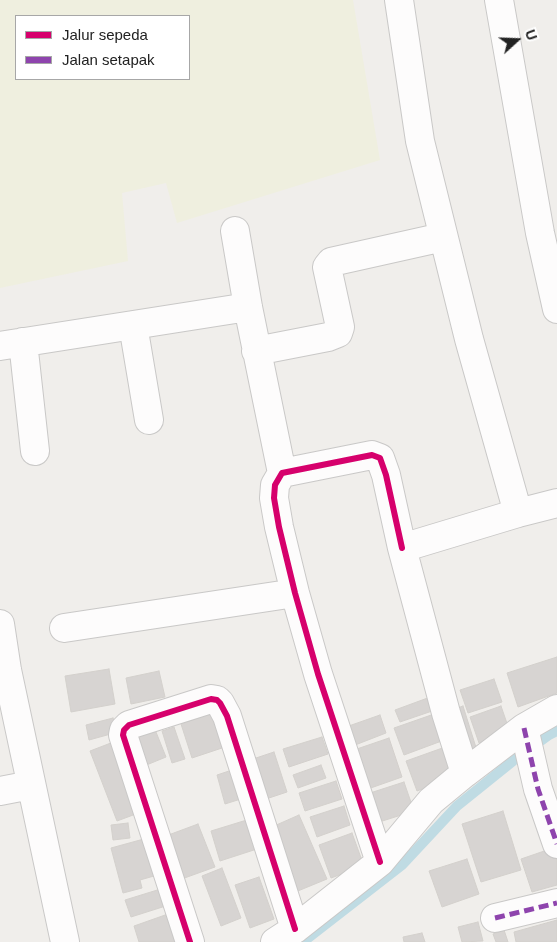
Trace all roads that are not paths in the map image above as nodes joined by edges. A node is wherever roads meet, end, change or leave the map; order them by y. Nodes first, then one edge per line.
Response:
1 (399, 0) edge
2 (498, 0) edge
3 (235, 231) dead end
4 (443, 237) junction
5 (248, 307) junction
6 (557, 309) edge
7 (133, 325) junction
8 (11, 344) edge
9 (256, 350) junction
10 (149, 420) dead end
11 (35, 451) dead end
12 (282, 473) junction
13 (557, 503) edge
14 (518, 513) junction
15 (402, 548) junction
16 (295, 593) junction
17 (0, 624) edge
18 (64, 628) dead end
19 (4, 671) edge
20 (557, 709) edge
21 (527, 739) junction
22 (465, 773) junction
23 (31, 785) junction
24 (0, 791) edge
25 (557, 844) edge
26 (380, 862) junction
27 (557, 903) edge
28 (495, 918) dead end
29 (285, 935) edge
30 (65, 942) edge
31 (190, 942) edge

1 - 4 street
2 - 6 street
3 - 5 street
4 - 9 street
4 - 14 street
5 - 7 street
5 - 9 street
7 - 8 street
7 - 10 street
8 - 11 street
9 - 12 street
12 - 15 street
12 - 16 street
13 - 14 street
14 - 15 street
15 - 22 street
16 - 18 street
16 - 26 street
17 - 19 street
19 - 23 street
20 - 21 street
21 - 22 street
21 - 25 street
22 - 26 street
23 - 24 street
23 - 30 street
26 - 29 street
27 - 28 street
29 - 31 street

